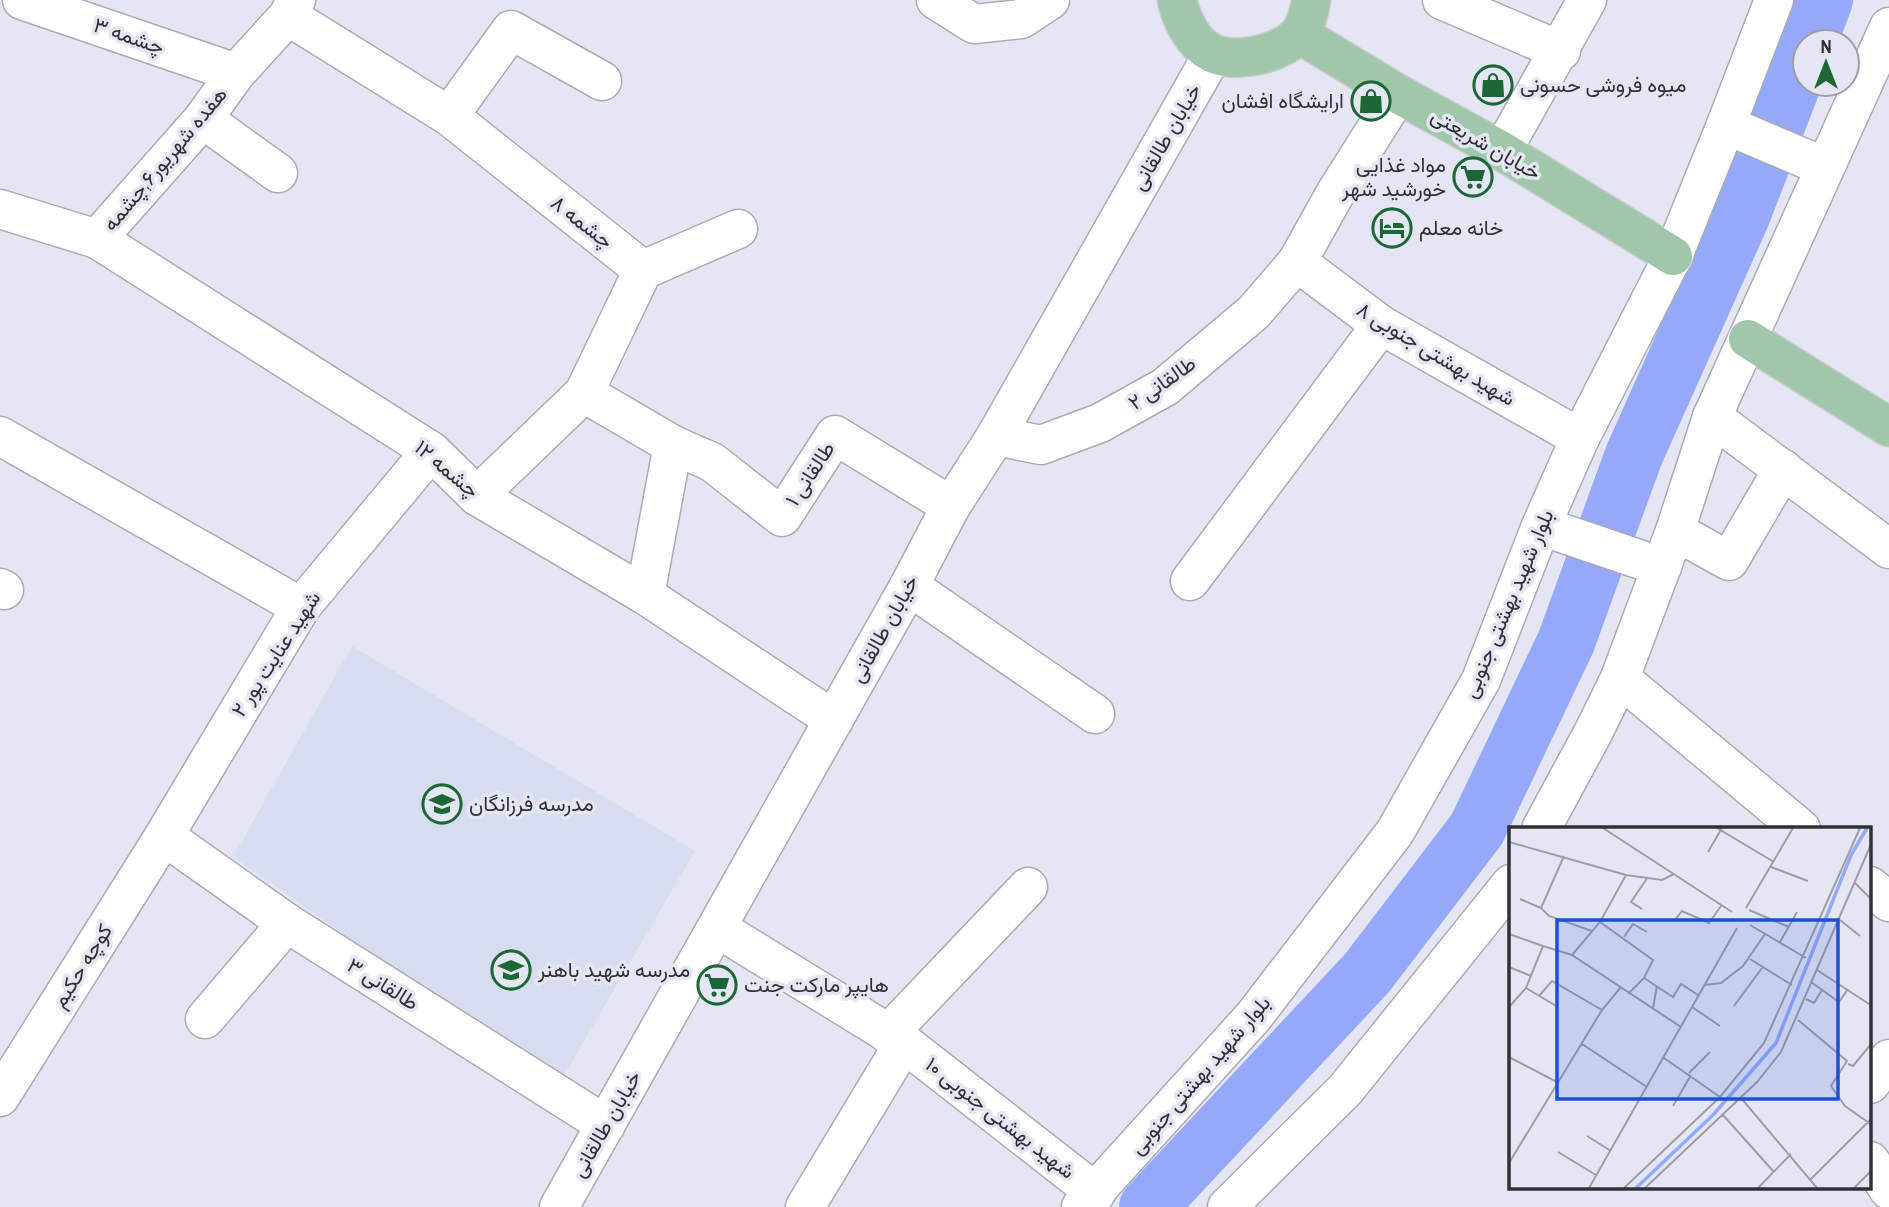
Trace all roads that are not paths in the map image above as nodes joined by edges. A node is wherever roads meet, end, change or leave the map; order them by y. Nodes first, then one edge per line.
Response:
1 (22, 0) edge
2 (936, 0) edge
3 (1050, 0) edge
4 (1177, 0) edge
5 (1442, 0) edge
6 (1587, 0) edge
7 (1774, 0) edge
8 (292, 8) edge
9 (1305, 17) edge
10 (1889, 27) edge
11 (1561, 51) junction
12 (1213, 54) junction
13 (236, 73) junction
14 (602, 81) dead end
15 (1398, 94) junction
16 (449, 116) junction
17 (203, 119) junction
18 (1726, 125) junction
19 (1502, 151) junction
20 (1825, 167) junction
21 (278, 173) dead end
22 (0, 209) edge
23 (738, 229) dead end
24 (97, 239) junction
25 (1673, 256) junction
26 (1297, 262) junction
27 (643, 270) junction
28 (1381, 326) junction
29 (1748, 339) junction
30 (584, 393) junction
31 (1712, 417) junction
32 (1889, 427) edge
33 (0, 436) edge
34 (996, 436) junction
35 (1580, 438) junction
36 (673, 446) junction
37 (431, 451) junction
38 (1783, 469) junction
39 (477, 496) junction
40 (951, 506) junction
41 (1541, 526) junction
42 (1675, 531) junction
43 (1889, 549) edge
44 (1662, 567) junction
45 (1190, 581) dead end
46 (909, 586) junction
47 (645, 595) junction
48 (302, 607) junction
49 (1619, 677) junction
50 (1095, 714) dead end
51 (834, 720) junction
52 (1542, 827) edge
53 (1799, 827) edge
54 (164, 836) junction
55 (1509, 886) edge
56 (1028, 887) dead end
57 (1871, 887) edge
58 (1889, 902) edge
59 (287, 923) junction
60 (717, 928) junction
61 (205, 1019) dead end
62 (896, 1039) junction
63 (1889, 1059) edge
64 (1871, 1083) edge
65 (0, 1095) edge
66 (606, 1125) junction
67 (1871, 1163) edge
68 (1889, 1190) edge
69 (1088, 1200) edge
70 (1234, 1205) edge
71 (559, 1207) edge
72 (806, 1207) edge

1 - 13 street, چشمه ۳
2 - 3 street
4 - 12 main road
5 - 11 street
6 - 11 street
7 - 18 street, بلوار شهید بهشتی جنوبی
8 - 13 street, هفده شهریور۶,چشمه
8 - 16 street, چشمه ۸
9 - 12 main road
9 - 15 main road, خیابان شریعتی
10 - 20 street
11 - 19 street
12 - 34 street, خیابان طالقانی
13 - 17 street, هفده شهریور۶,چشمه
14 - 16 street
15 - 19 main road, خیابان شریعتی
15 - 26 street, طالقانی ۲
16 - 27 street, چشمه ۸
17 - 21 street
17 - 24 street, هفده شهریور۶,چشمه
18 - 20 street
18 - 25 street, بلوار شهید بهشتی جنوبی
19 - 25 main road, خیابان شریعتی
20 - 29 street
22 - 24 street, هفده شهریور۶,چشمه
23 - 27 street
24 - 37 street, چشمه ۱۲
25 - 35 street, بلوار شهید بهشتی جنوبی
26 - 28 street, شهید بهشتی جنوبی ۸
26 - 34 street, طالقانی ۲
27 - 30 street
28 - 35 street, شهید بهشتی جنوبی ۸
28 - 45 street
29 - 31 street
29 - 32 main road
30 - 36 street
30 - 39 street
31 - 38 street
31 - 42 street
33 - 48 street
34 - 40 street, خیابان طالقانی
35 - 41 street, بلوار شهید بهشتی جنوبی
36 - 40 street, طالقانی ۱
36 - 47 street
37 - 39 street, چشمه ۱۲
37 - 48 street, شهید عنایت پور ۲
38 - 42 street
38 - 43 street
39 - 47 street, چشمه ۱۲
40 - 46 street, خیابان طالقانی
41 - 44 street
41 - 69 street, بلوار شهید بهشتی جنوبی
42 - 44 street
44 - 49 street
46 - 50 street
46 - 51 street, خیابان طالقانی
47 - 51 street, چشمه ۱۲
48 - 54 street, شهید عنایت پور ۲
49 - 52 street
49 - 53 street
51 - 60 street, خیابان طالقانی
54 - 59 street, طالقانی ۳
54 - 65 street, کوچه حکیم
55 - 70 street
56 - 62 street
57 - 58 street
59 - 61 street
59 - 66 street, طالقانی ۳
60 - 62 street, شهید بهشتی جنوبی ۱۰
60 - 66 street, خیابان طالقانی
62 - 69 street, شهید بهشتی جنوبی ۱۰
62 - 72 street
63 - 64 street
66 - 71 street, خیابان طالقانی
67 - 68 street

